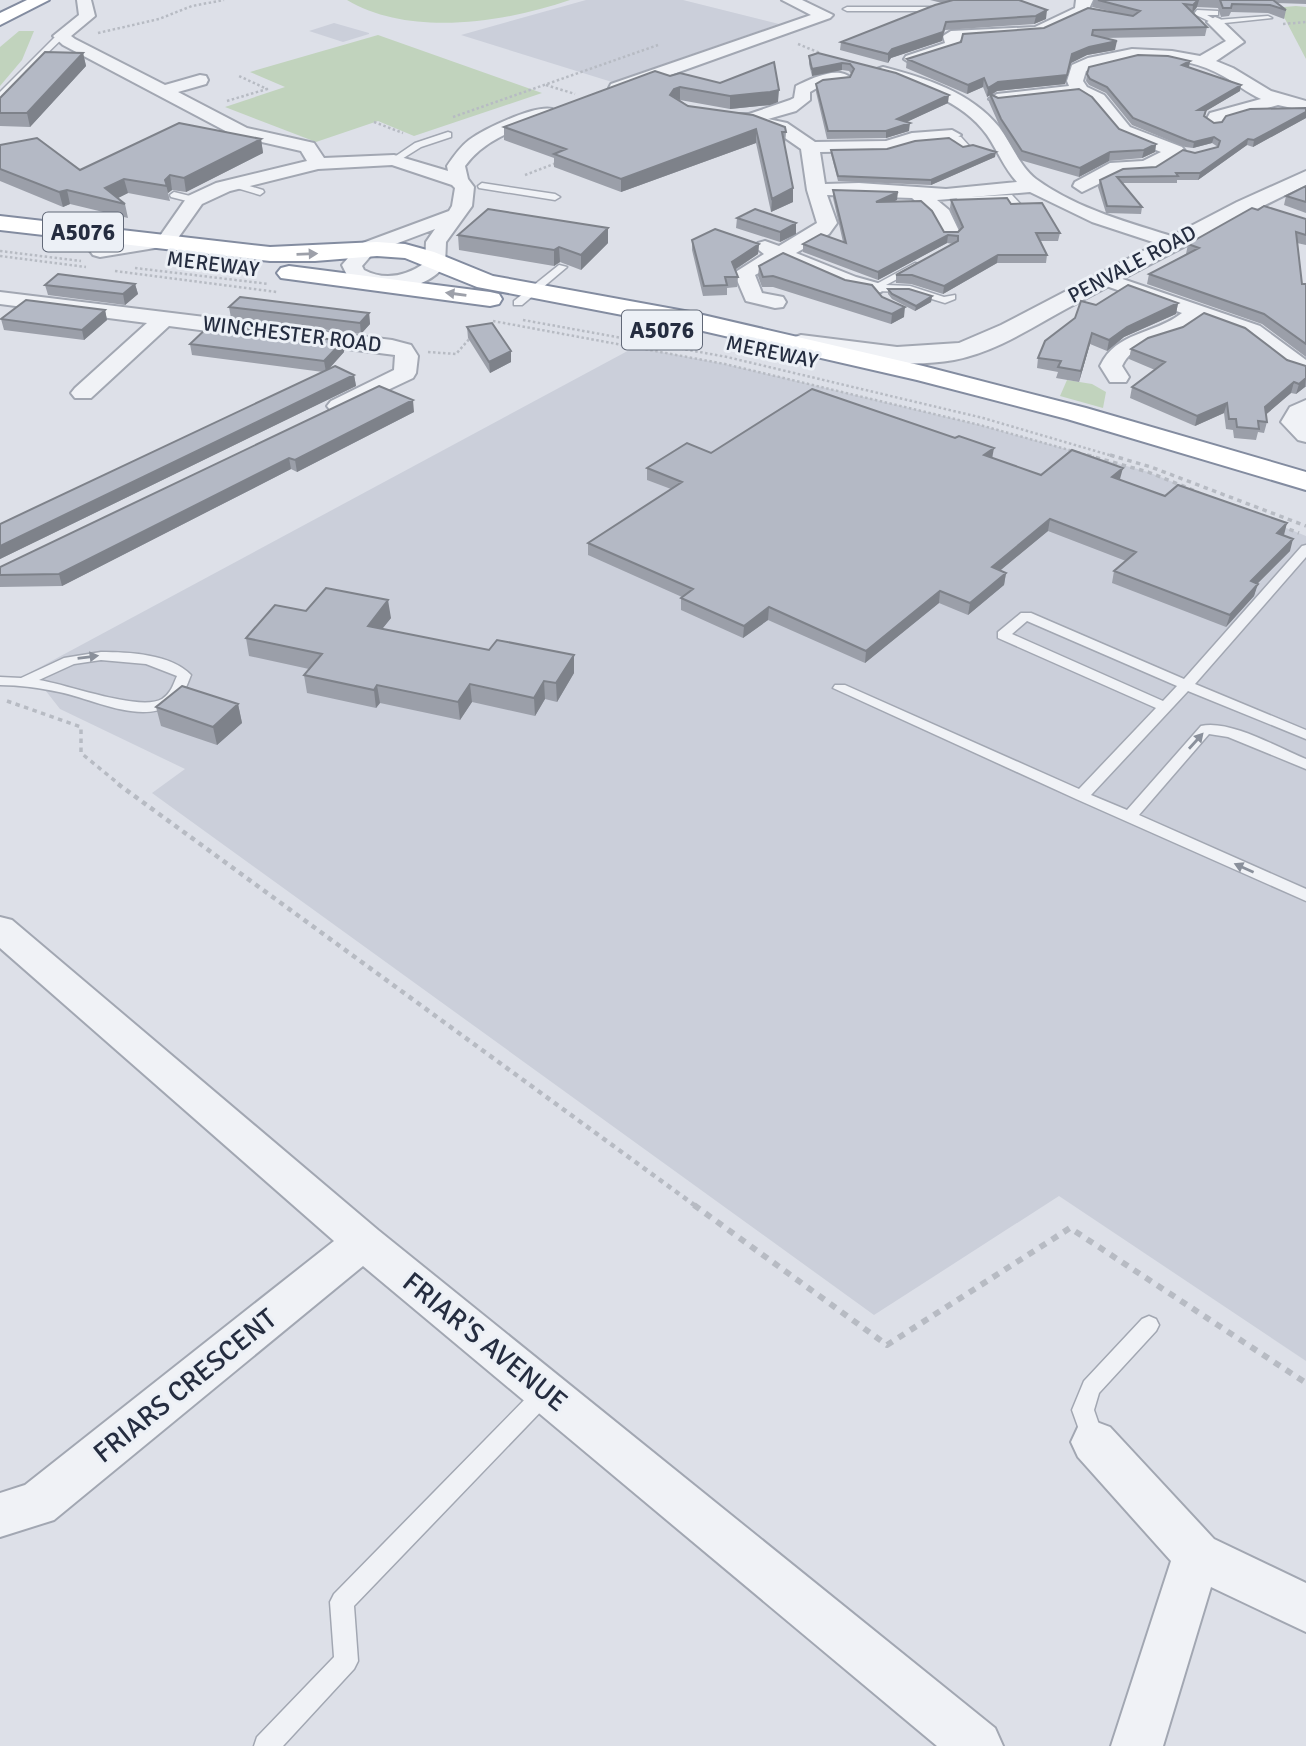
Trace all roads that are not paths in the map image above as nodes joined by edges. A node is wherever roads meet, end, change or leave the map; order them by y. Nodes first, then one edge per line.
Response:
1 (8, 0) edge
2 (30, 0) edge
3 (40, 0) edge
4 (84, 0) edge
5 (789, 0) edge
6 (870, 0) edge
7 (968, 0) edge
8 (0, 3) edge
9 (1085, 7) edge
10 (1186, 7) edge
11 (847, 9) junction
12 (1198, 11) joint
13 (0, 12) edge
14 (825, 15) junction
15 (1215, 18) junction
16 (1268, 18) edge
17 (0, 20) edge
18 (1038, 32) junction
19 (61, 37) junction
20 (1060, 40) edge
21 (1082, 49) edge
22 (1105, 58) junction
23 (1202, 62) junction
24 (898, 63) edge
25 (201, 80) dead end
26 (1080, 90) junction
27 (161, 92) junction
28 (603, 93) edge
29 (0, 97) edge
30 (997, 99) edge
31 (1276, 100) junction
32 (559, 105) edge
33 (1306, 106) edge
34 (729, 117) edge
35 (752, 119) junction
36 (1214, 122) edge
37 (449, 135) dead end
38 (951, 135) joint
39 (810, 147) junction
40 (967, 148) edge
41 (394, 160) junction
42 (318, 164) junction
43 (502, 177) dead end
44 (1306, 177) edge
45 (233, 184) junction
46 (469, 185) junction
47 (1033, 186) junction
48 (1082, 186) dead end
49 (816, 190) junction
50 (260, 192) dead end
51 (916, 193) junction
52 (173, 195) edge
53 (957, 195) junction
54 (555, 197) dead end
55 (195, 200) junction
56 (1251, 203) junction
57 (1019, 208) edge
58 (1283, 214) edge
59 (452, 216) junction
60 (183, 218) junction
61 (0, 223) edge
62 (61, 230) junction
63 (950, 233) edge
64 (0, 240) edge
65 (166, 241) junction
66 (745, 241) edge
67 (1171, 242) junction
68 (367, 248) junction
69 (780, 252) junction
70 (929, 258) edge
71 (436, 260) junction
72 (103, 264) junction
73 (562, 267) edge
74 (1105, 279) junction
75 (377, 283) junction
76 (880, 296) junction
77 (524, 297) junction
78 (951, 297) dead end
79 (0, 298) edge
80 (775, 302) dead end
81 (1200, 312) junction
82 (165, 318) junction
83 (769, 338) junction
84 (958, 352) junction
85 (1119, 363) dead end
86 (1306, 369) edge
87 (976, 385) junction
88 (83, 393) dead end
89 (1306, 407) edge
90 (319, 416) edge
91 (1306, 435) edge
92 (1306, 481) edge
93 (1306, 502) edge
94 (1306, 549) edge
95 (0, 681) edge
96 (24, 681) junction
97 (1186, 685) junction
98 (840, 688) dead end
99 (1165, 707) junction
100 (1306, 735) edge
101 (1306, 764) edge
102 (1081, 796) junction
103 (1129, 817) junction
104 (1306, 895) edge
105 (0, 929) edge
106 (363, 1242) junction
107 (1149, 1325) dead end
108 (546, 1391) junction
109 (1094, 1442) joint
110 (0, 1515) edge
111 (1197, 1555) junction
112 (1306, 1608) edge
113 (266, 1746) edge
114 (976, 1746) edge
115 (1137, 1746) edge

1 - 8 highway
2 - 13 highway
3 - 17 highway
4 - 19 street
5 - 14 street
6 - 11 lane
7 - 11 lane
9 - 18 street
10 - 12 lane
11 - 14 lane
12 - 15 lane
14 - 28 street
15 - 16 lane
15 - 23 street
18 - 20 street
18 - 24 street
19 - 27 street
19 - 29 lane
21 - 22 street
22 - 23 street
22 - 26 street
23 - 31 street
25 - 27 street
26 - 30 street
26 - 48 street
27 - 42 street
31 - 33 street
31 - 36 street
32 - 46 street
34 - 35 street
35 - 39 street
35 - 47 street
37 - 41 lane
38 - 39 street
38 - 40 lane
39 - 49 street
41 - 42 street
41 - 46 street
42 - 45 street
43 - 46 lane
44 - 56 street, PENVALE ROAD
45 - 50 lane
45 - 55 street
46 - 54 lane
46 - 59 street
47 - 53 street
47 - 67 street
49 - 51 street
49 - 69 street
51 - 53 street
51 - 63 street
52 - 55 lane
53 - 57 lane
55 - 60 street
56 - 58 street
56 - 67 street, PENVALE ROAD
59 - 68 street
59 - 71 street
60 - 62 street
60 - 65 street
61 - 62 highway, MEREWAY / A5076
62 - 65 highway, MEREWAY / A5076
64 - 72 highway, MEREWAY / A5076
65 -> 68 highway, MEREWAY / A5076
65 - 72 street, MEREWAY
66 - 69 street
67 - 74 street, PENVALE ROAD
68 - 71 highway, MEREWAY / A5076
68 - 75 street
69 - 76 street
69 - 80 street
70 - 76 lane
71 - 75 street
71 - 77 highway, MEREWAY / A5076
72 - 75 highway, MEREWAY / A5076
73 - 77 lane
74 - 81 street
74 - 84 street, PENVALE ROAD
77 -> 75 highway, MEREWAY / A5076
76 - 78 lane
77 - 83 highway, MEREWAY / A5076
77 - 93 highway, MEREWAY / A5076
79 - 82 street, WINCHESTER ROAD
81 - 85 street
81 - 86 street
82 - 88 street
82 - 90 street, WINCHESTER ROAD
83 - 84 street, PENVALE ROAD
83 - 87 highway, MEREWAY / A5076
84 - 87 street
87 - 92 highway, MEREWAY / A5076
89 - 91 street
94 - 97 lane
95 - 96 lane
96 -> 96 lane
97 - 99 lane
97 - 99 lane
97 - 100 lane
98 - 102 lane
99 - 102 lane
103 -> 101 lane
102 - 103 lane
104 -> 103 lane
105 - 106 street, FRIAR'S AVENUE
106 - 108 street, FRIAR'S AVENUE
106 - 110 street, FRIARS CRESCENT
107 - 109 lane
108 - 113 lane
108 - 114 street, FRIAR'S AVENUE
109 - 111 street
111 - 112 street
111 - 115 street

